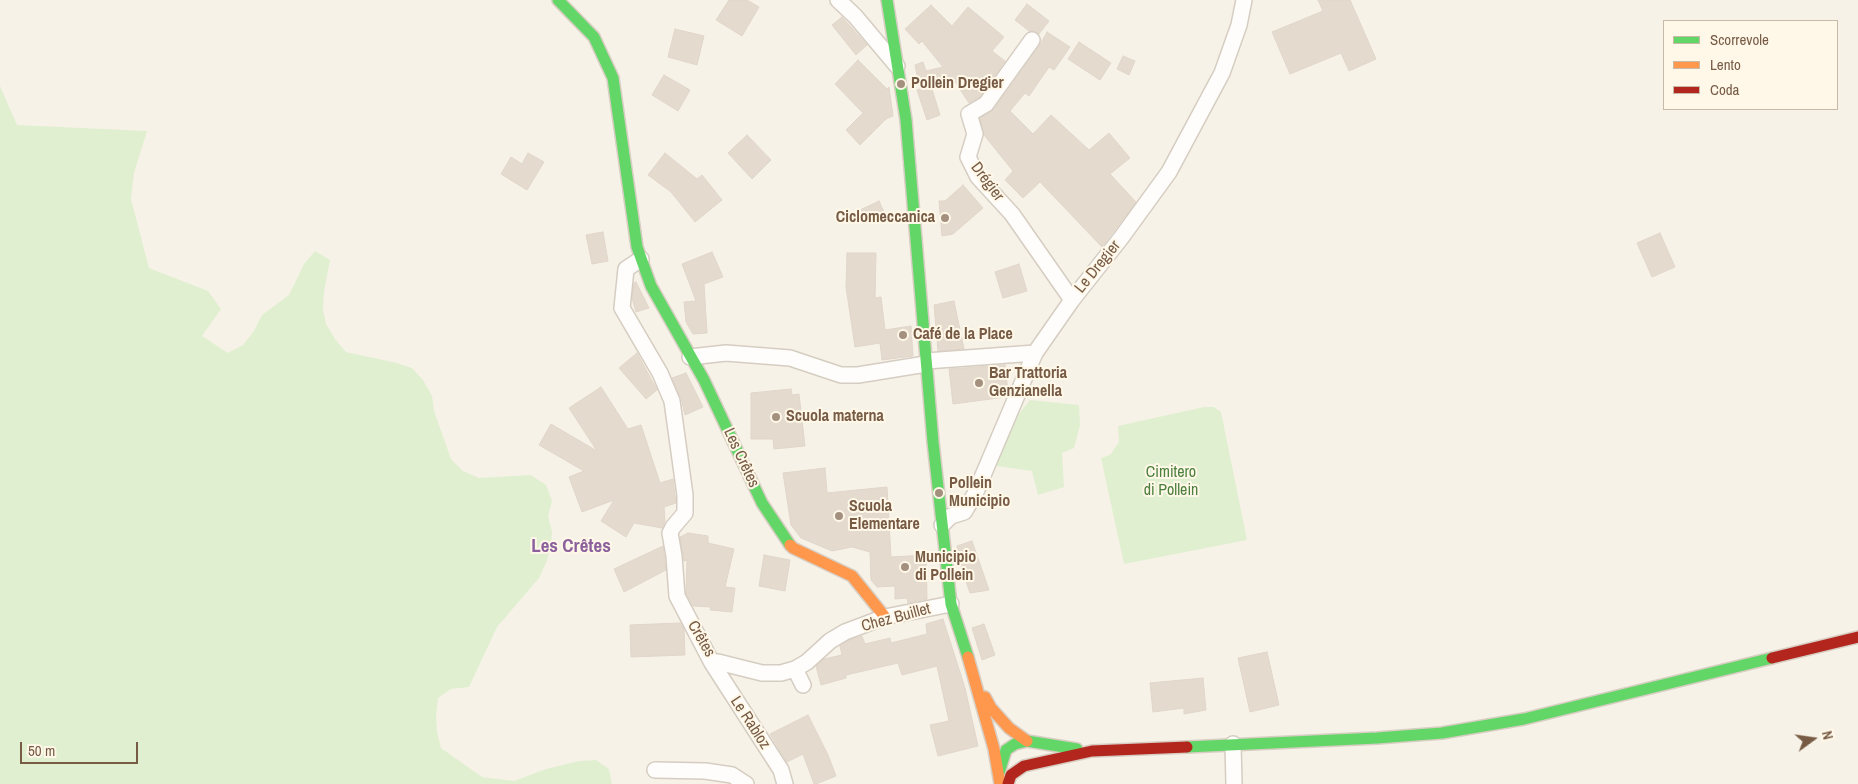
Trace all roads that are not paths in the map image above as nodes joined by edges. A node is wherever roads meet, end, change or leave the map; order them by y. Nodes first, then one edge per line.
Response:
1 (558, 0) edge
2 (838, 0) edge
3 (887, 0) edge
4 (1244, 0) edge
5 (1032, 40) dead end
6 (899, 68) junction
7 (641, 259) junction
8 (1072, 300) junction
9 (1035, 353) junction
10 (690, 358) junction
11 (926, 362) junction
12 (942, 525) junction
13 (951, 604) junction
14 (886, 617) junction
15 (1858, 637) edge
16 (712, 663) junction
17 (795, 669) junction
18 (977, 684) junction
19 (803, 686) dead end
20 (1027, 741) junction
21 (1233, 744) junction
22 (994, 749) junction
23 (1092, 751) junction
24 (1004, 758) junction
25 (1024, 766) junction
26 (655, 770) dead end
27 (999, 779) edge
28 (746, 784) edge
29 (785, 784) edge
30 (1008, 784) edge
31 (1234, 784) edge

1 - 7 street, Les Crêtes
2 - 6 street
3 - 6 street
4 - 8 street, Le Dregier
5 - 8 street, Drégier
6 - 11 street
7 - 10 street, Les Crêtes
7 - 16 street, Crêtes
8 - 9 street, Le Dregier
9 - 11 street
9 - 12 street, Le Dregier
10 - 11 street
10 - 14 street, Les Crêtes
11 - 12 street
12 - 13 street
13 - 14 street, Chez Buillet
13 - 18 street
14 - 17 street, Chez Buillet
15 - 21 street
16 - 17 street, Crêtes
16 - 29 street, Le Rabloz
17 - 19 street
18 - 20 street
18 - 22 street
20 - 23 street
20 - 24 street
21 - 23 street
21 - 31 street
22 - 24 street
22 - 27 street
23 - 25 street
24 - 25 street
24 - 27 street
25 - 30 street
26 - 28 street

